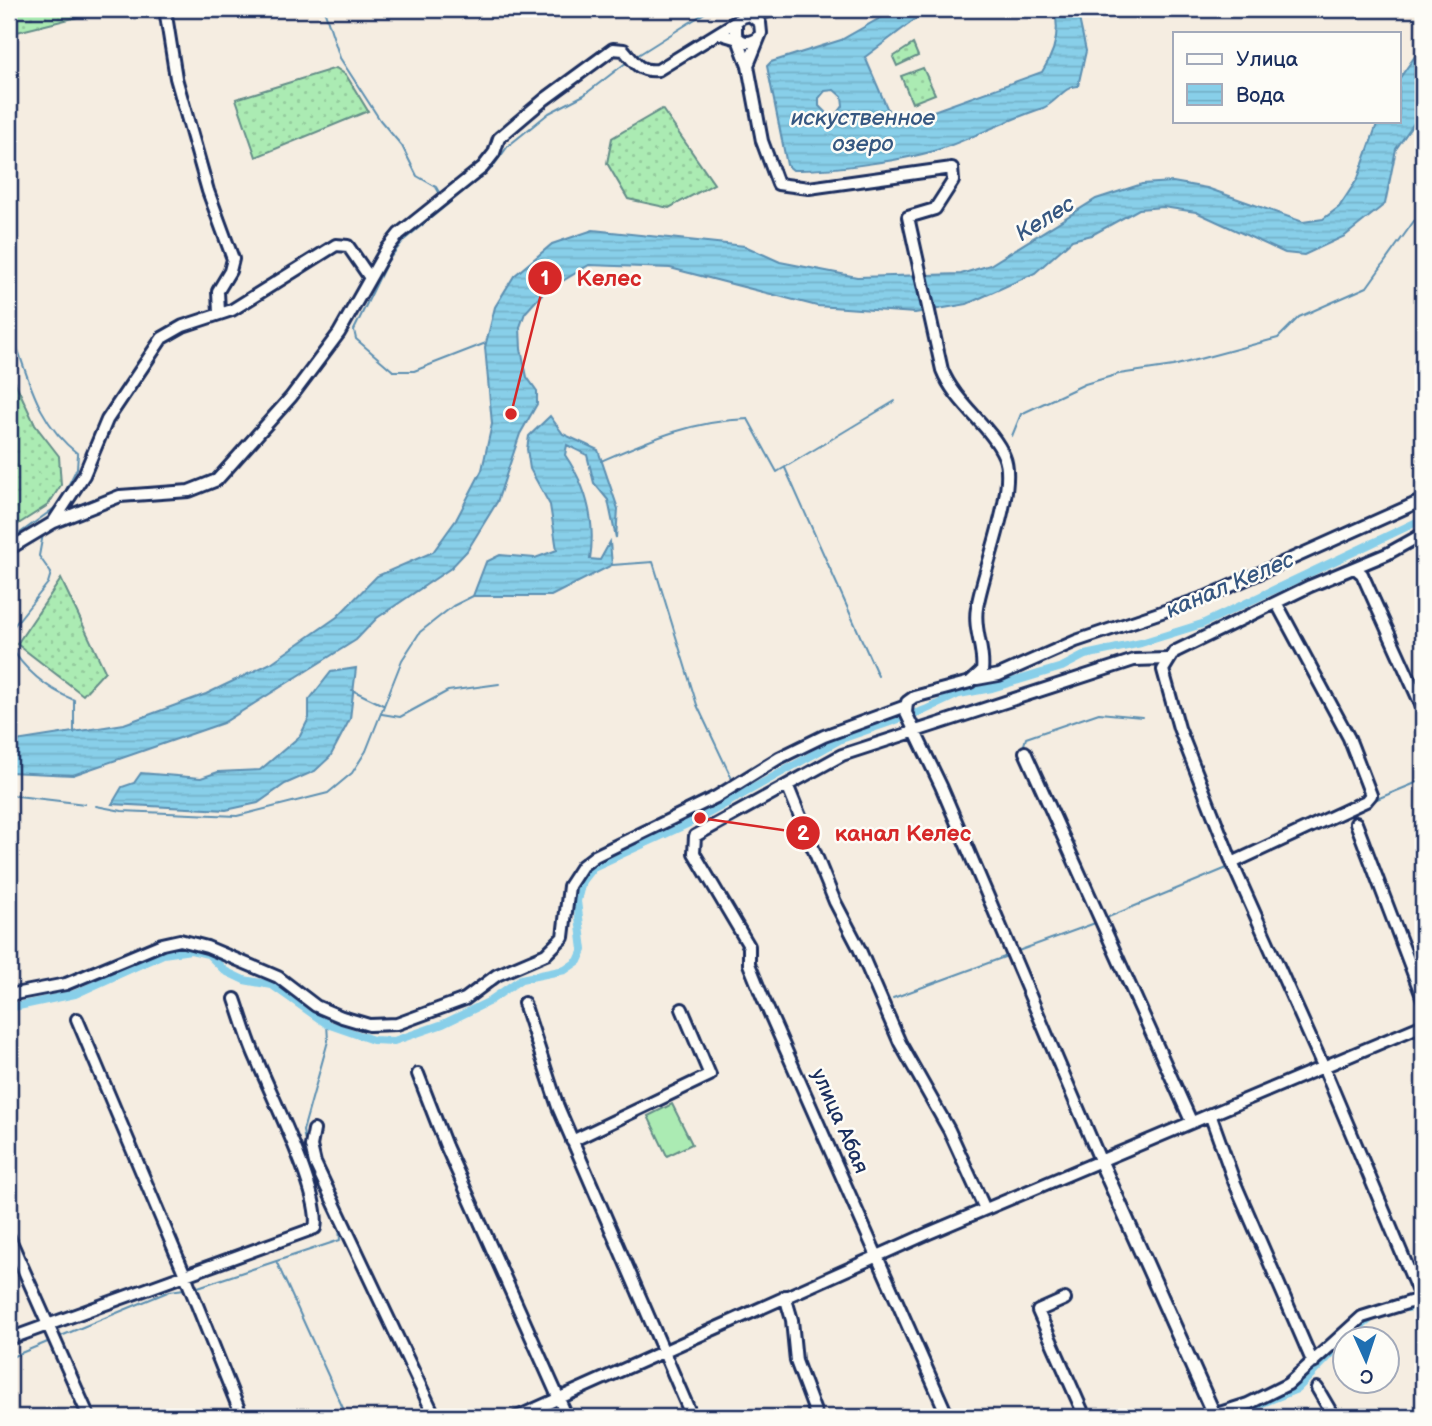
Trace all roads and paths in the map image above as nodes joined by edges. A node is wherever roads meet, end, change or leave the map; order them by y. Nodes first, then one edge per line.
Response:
1 (165, 9) edge
2 (774, 11) edge
3 (750, 15) junction
4 (736, 23) junction
5 (721, 34) junction
6 (760, 35) junction
7 (738, 39) junction
8 (748, 66) junction
9 (370, 278) junction
10 (219, 313) junction
11 (1423, 500) edge
12 (54, 522) junction
13 (1423, 534) edge
14 (9, 548) edge
15 (1356, 569) junction
16 (1277, 604) junction
17 (1167, 659) junction
18 (977, 679) junction
19 (906, 709) junction
20 (1423, 709) edge
21 (912, 728) junction
22 (1025, 752) dead end
23 (788, 787) junction
24 (1356, 823) dead end
25 (1233, 866) junction
26 (9, 995) edge
27 (235, 999) dead end
28 (1423, 999) edge
29 (524, 1003) dead end
30 (682, 1009) dead end
31 (77, 1019) dead end
32 (1423, 1024) edge
33 (1323, 1066) junction
34 (418, 1074) dead end
35 (1210, 1114) junction
36 (1192, 1121) junction
37 (314, 1130) dead end
38 (572, 1141) junction
39 (311, 1146) junction
40 (296, 1150) junction
41 (1100, 1160) junction
42 (985, 1209) junction
43 (9, 1237) edge
44 (877, 1255) junction
45 (185, 1275) junction
46 (785, 1296) junction
47 (1065, 1299) dead end
48 (1422, 1299) edge
49 (48, 1322) junction
50 (9, 1339) edge
51 (664, 1351) junction
52 (1313, 1363) junction
53 (1317, 1388) dead end
54 (559, 1398) junction
55 (89, 1417) edge
56 (242, 1417) edge
57 (435, 1417) edge
58 (517, 1417) edge
59 (567, 1417) edge
60 (692, 1417) edge
61 (817, 1417) edge
62 (948, 1417) edge
63 (1085, 1417) edge
64 (1212, 1417) edge
65 (1334, 1417) edge

1 - 10 street
2 - 3 street
2 - 6 street
3 - 4 street
3 - 6 street
4 - 5 street
4 - 7 street
5 - 7 street
5 - 9 street
6 - 7 street
6 - 8 street
7 - 8 street
8 - 18 street
9 - 10 street
9 - 12 street
10 - 12 street
11 - 18 street
12 - 14 street
13 - 15 street
15 - 16 street
15 - 20 street
16 - 17 street
16 - 25 street
17 - 21 street
17 - 25 street
18 - 19 street
19 - 21 street
19 - 26 street
21 - 23 street
21 - 41 street
22 - 36 street
23 - 42 street
23 - 44 street, улица Абая
24 - 28 street
25 - 33 street
27 - 40 street
29 - 38 street
30 - 38 street
31 - 45 street
32 - 33 street
33 - 35 street
33 - 48 street
34 - 54 street
35 - 36 street
35 - 52 street
36 - 41 street
37 - 39 street
38 - 51 street
39 - 40 street
39 - 57 street
40 - 45 street
41 - 42 street
41 - 64 main road
42 - 44 street
43 - 49 street
44 - 46 street
44 - 62 street, улица Абая
45 - 49 street
45 - 56 street
46 - 51 street
46 - 61 street
47 - 63 street
48 - 52 street
49 - 50 street
49 - 55 street
51 - 54 street
51 - 60 street
52 - 64 street
53 - 65 street
54 - 58 street
54 - 59 street

